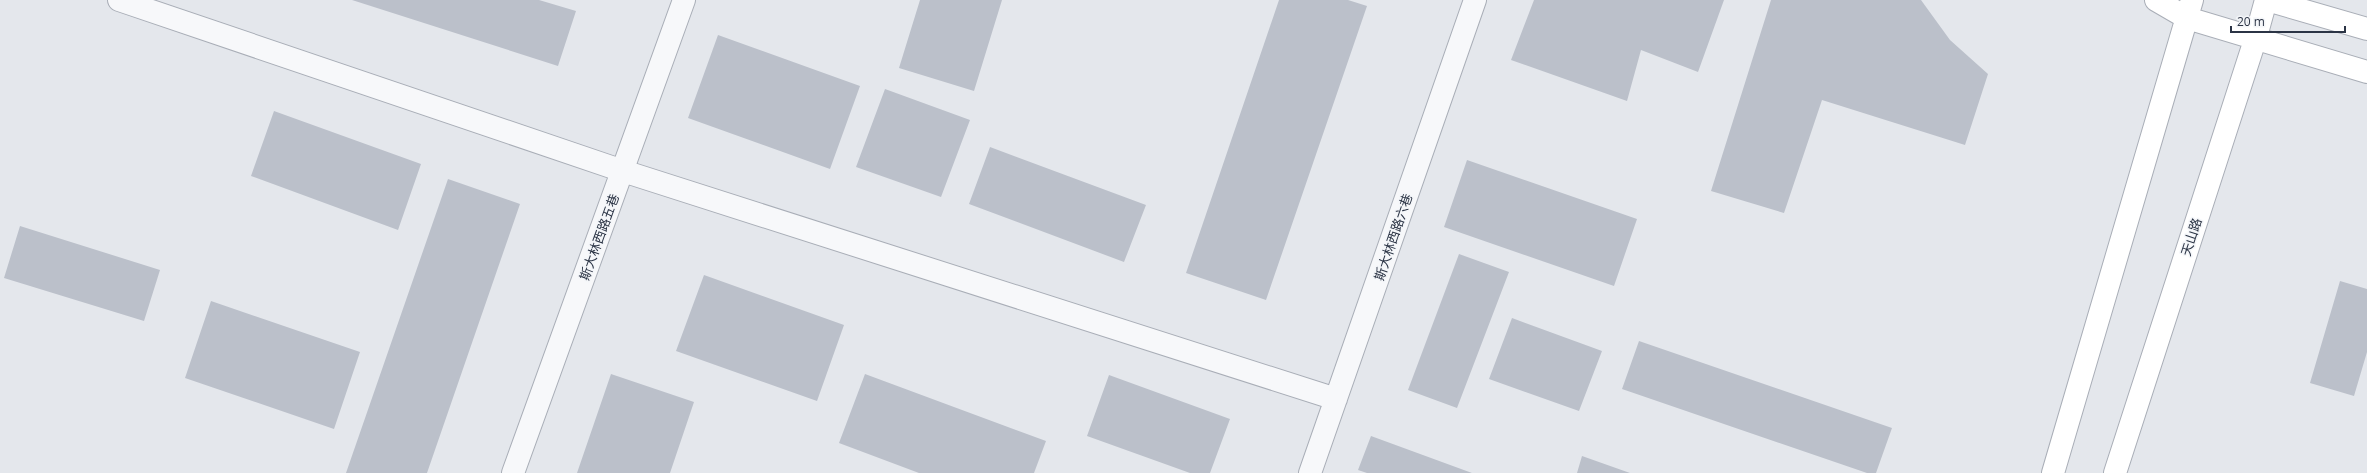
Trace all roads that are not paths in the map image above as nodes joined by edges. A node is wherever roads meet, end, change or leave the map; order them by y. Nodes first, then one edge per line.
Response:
1 (118, 0) edge
2 (684, 0) edge
3 (1475, 0) edge
4 (2156, 0) edge
5 (2266, 0) edge
6 (2190, 9) edge
7 (2367, 29) edge
8 (2255, 40) junction
9 (2367, 72) edge
10 (623, 171) junction
11 (1336, 399) junction
12 (513, 473) edge
13 (1310, 473) edge
14 (2053, 473) edge
15 (2115, 473) edge

1 - 10 street
2 - 10 street, 斯大林西路五巷
3 - 11 street, 斯大林西路六巷
4 - 6 main road
5 - 7 main road
5 - 8 main road, 天山路
6 - 8 main road
6 - 14 main road
8 - 9 main road
8 - 15 main road, 天山路
10 - 11 street
10 - 12 street, 斯大林西路五巷
11 - 13 street, 斯大林西路六巷

